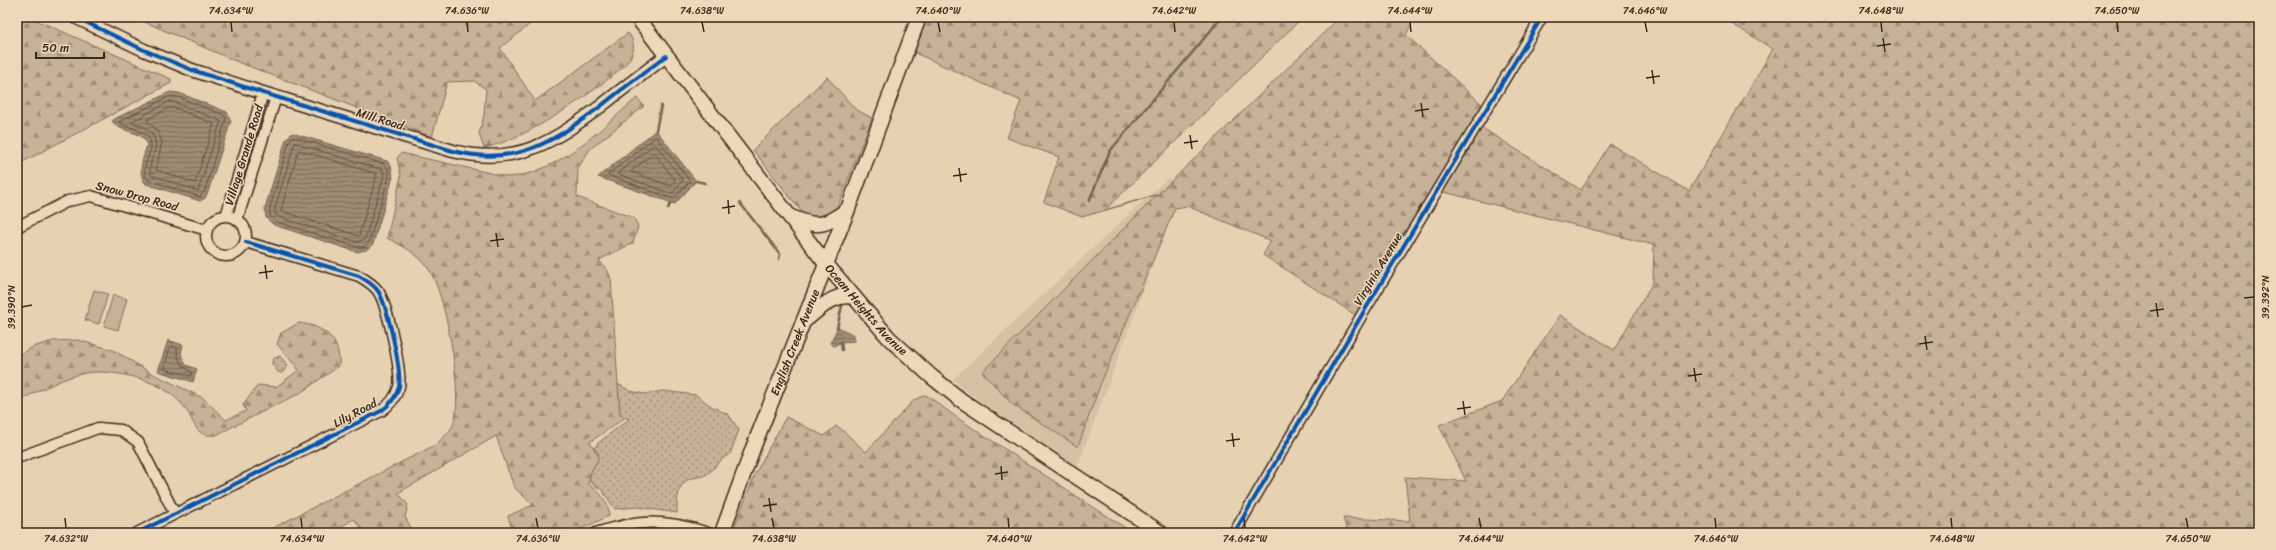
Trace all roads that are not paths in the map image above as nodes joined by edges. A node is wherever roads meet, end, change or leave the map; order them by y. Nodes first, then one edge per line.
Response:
1 (75, 17) edge
2 (637, 17) edge
3 (919, 17) edge
4 (1542, 17) edge
5 (666, 56) junction
6 (263, 93) junction
7 (276, 98) junction
8 (848, 209) junction
9 (226, 216) junction
10 (791, 217) junction
11 (238, 220) junction
12 (17, 227) edge
13 (208, 230) junction
14 (246, 242) junction
15 (826, 264) junction
16 (854, 298) junction
17 (804, 322) junction
18 (17, 458) edge
19 (175, 514) junction
20 (137, 533) edge
21 (596, 533) edge
22 (708, 533) edge
23 (722, 533) edge
24 (1161, 533) edge
25 (1234, 533) edge

1 - 6 street, Mill Road
2 - 5 main road, Ocean Heights Avenue
3 - 8 main road, English Creek Avenue
4 - 25 street, Virginia Avenue
5 - 7 street, Mill Road
5 - 10 main road, Ocean Heights Avenue
6 - 7 street, Mill Road
6 - 9 street
7 - 11 street, Village Grande Road
8 - 10 main road
8 - 15 main road, English Creek Avenue
9 - 11 street
9 - 13 street
10 - 15 main road, Ocean Heights Avenue
11 - 14 street
12 - 13 street, Snow Drop Road
13 - 14 street
14 - 19 street, Lily Road
15 - 16 main road, Ocean Heights Avenue
15 - 17 main road, English Creek Avenue
16 - 17 main road
16 - 24 main road, Ocean Heights Avenue
17 - 23 main road, English Creek Avenue
18 - 19 street
19 - 20 street, Lily Road
21 - 22 street

